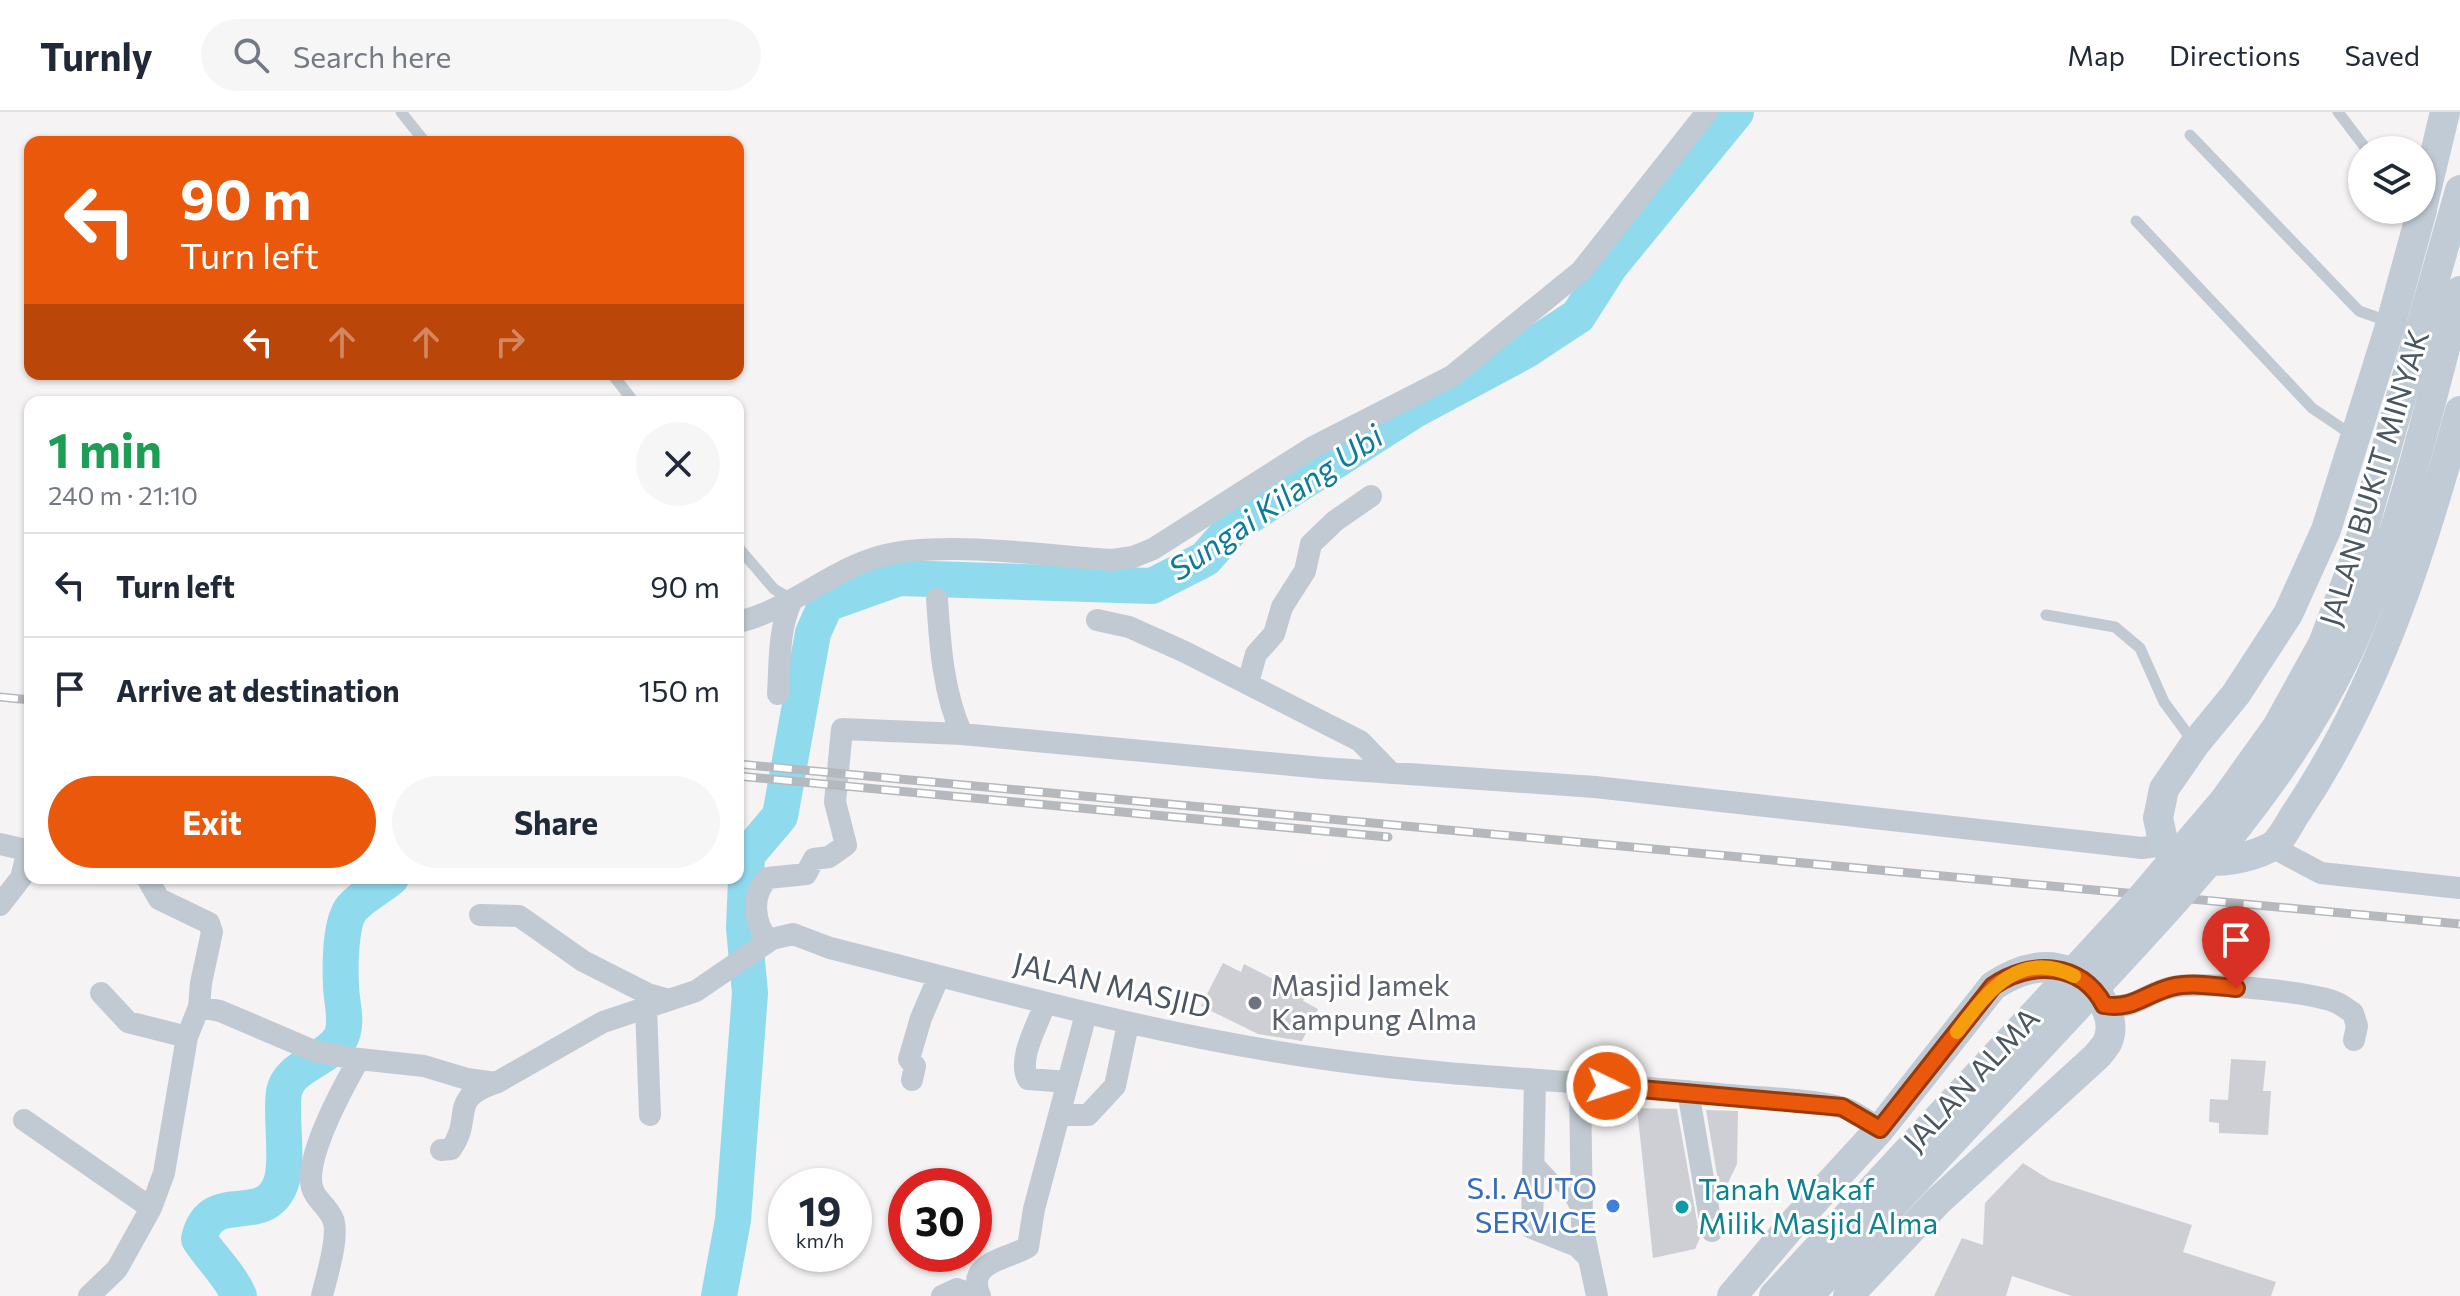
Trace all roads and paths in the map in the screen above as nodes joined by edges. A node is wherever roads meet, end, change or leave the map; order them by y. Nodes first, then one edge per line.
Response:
1 (401, 112) edge
2 (1707, 112) edge
3 (2338, 112) edge
4 (2445, 112) edge
5 (2190, 135) dead end
6 (420, 136) edge
7 (2356, 136) edge
8 (2436, 147) edge
9 (2460, 190) edge
10 (2136, 221) dead end
11 (2416, 224) edge
12 (2460, 291) edge
13 (2391, 323) junction
14 (617, 380) edge
15 (629, 396) edge
16 (2460, 411) edge
17 (2355, 437) junction
18 (1371, 496) dead end
19 (744, 554) edge
20 (937, 599) dead end
21 (792, 600) junction
22 (2046, 615) dead end
23 (744, 620) edge
24 (1097, 620) dead end
25 (1248, 683) junction
26 (778, 694) dead end
27 (962, 734) junction
28 (2195, 744) junction
29 (1391, 773) junction
30 (0, 844) edge
31 (2164, 845) junction
32 (2272, 847) junction
33 (24, 850) edge
34 (24, 868) edge
35 (152, 884) edge
36 (2460, 888) edge
37 (2138, 902) joint
38 (0, 905) edge
39 (2171, 906) joint
40 (480, 915) dead end
41 (765, 943) junction
42 (939, 976) junction
43 (101, 993) dead end
44 (669, 1000) junction
45 (1045, 1004) junction
46 (2104, 1005) junction
47 (199, 1007) junction
48 (646, 1007) junction
49 (1086, 1014) junction
50 (1128, 1024) junction
51 (187, 1037) junction
52 (2354, 1040) dead end
53 (354, 1059) junction
54 (912, 1080) dead end
55 (1535, 1080) junction
56 (1068, 1082) junction
57 (496, 1083) junction
58 (1580, 1084) junction
59 (1688, 1091) junction
60 (650, 1115) dead end
61 (1061, 1115) junction
62 (24, 1120) dead end
63 (1880, 1129) junction
64 (441, 1150) dead end
65 (1533, 1156) junction
66 (151, 1208) junction
67 (1582, 1220) junction
68 (1712, 1231) dead end
69 (1586, 1255) junction
70 (89, 1296) edge
71 (322, 1296) edge
72 (942, 1296) edge
73 (978, 1296) edge
74 (1597, 1296) edge
75 (1732, 1296) edge
76 (1774, 1296) edge
77 (1808, 1296) edge
78 (1848, 1296) edge

1 - 6 lane
2 - 21 street
3 - 7 lane
4 - 8 main road
5 - 13 lane
9 - 37 main road, JALAN BUKIT MINYAK, bridge
10 - 17 lane
11 - 13 main road
12 - 39 main road, JALAN BUKIT MINYAK, bridge
13 - 17 main road
14 - 15 lane
16 - 32 main road
17 - 28 main road
18 - 25 street
19 - 21 lane
20 - 27 street
21 - 23 street
21 - 26 street
22 - 28 lane
24 - 25 street
25 - 29 street
27 - 29 street
27 - 41 street
28 - 31 main road
29 - 31 street
30 - 33 street
31 - 32 main road
32 - 36 street
34 - 38 street
35 - 47 street
37 - 76 main road, JALAN ALMA, bridge
39 - 77 main road, JALAN ALMA, bridge
40 - 44 street
41 - 42 street, JALAN MASJID
41 - 44 street
42 - 45 street, JALAN MASJID
42 - 54 street
43 - 51 street
44 - 48 street
45 - 49 street, JALAN MASJID
45 - 56 street
46 - 52 street
46 - 63 main road
46 - 78 main road
47 - 51 street
47 - 53 street
48 - 57 street
48 - 60 street
49 - 50 street, JALAN MASJID
49 - 56 street
50 - 55 street, JALAN MASJID
50 - 61 street
51 - 66 street
53 - 57 street
53 - 71 street
55 - 58 street, JALAN MASJID
55 - 65 street
56 - 61 street
57 - 64 street
58 - 59 street, JALAN MASJID
58 - 67 street
59 - 63 street, JALAN MASJID
59 - 68 street
61 - 73 street
62 - 66 street
63 - 75 main road
65 - 67 lane
65 - 69 street
66 - 70 street
67 - 69 street
69 - 74 street
72 - 73 street

